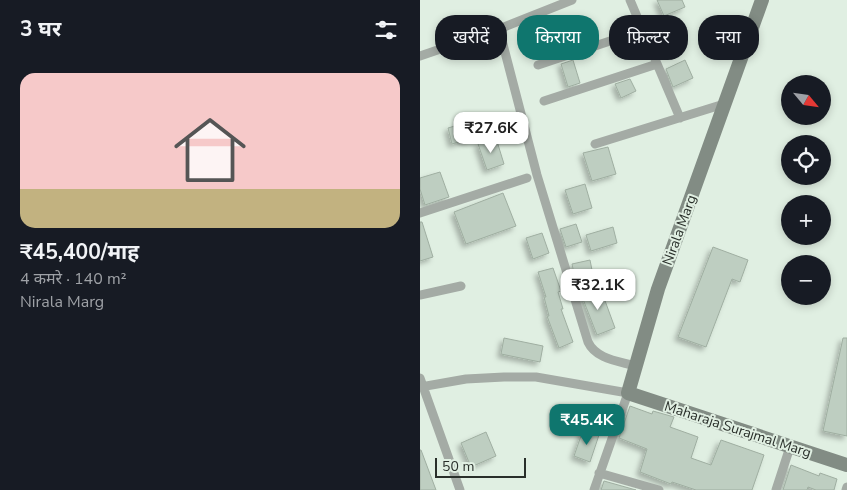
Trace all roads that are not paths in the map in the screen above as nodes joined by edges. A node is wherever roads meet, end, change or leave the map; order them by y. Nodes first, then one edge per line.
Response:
1 (572, 0) edge
2 (630, 0) edge
3 (762, 0) edge
4 (636, 15) edge
5 (507, 26) edge
6 (609, 41) edge
7 (435, 51) edge
8 (420, 56) edge
9 (507, 60) edge
10 (655, 60) edge
11 (657, 64) junction
12 (538, 65) dead end
13 (544, 100) dead end
14 (724, 104) junction
15 (680, 118) junction
16 (595, 144) dead end
17 (527, 178) dead end
18 (420, 213) edge
19 (461, 286) dead end
20 (420, 295) edge
21 (635, 366) junction
22 (421, 384) edge
23 (628, 393) junction
24 (790, 447) junction
25 (847, 465) edge
26 (600, 473) junction
27 (460, 490) edge
28 (594, 490) edge
29 (658, 490) edge
30 (776, 490) edge

1 - 5 street
2 - 4 street
3 - 14 street, Nirala Marg
6 - 12 street
7 - 8 street
9 - 21 street
10 - 11 street
11 - 13 street
11 - 15 street
14 - 15 street
14 - 21 street, Nirala Marg
15 - 16 street
17 - 18 street
19 - 20 street
21 - 23 street, Nirala Marg
22 - 23 street
22 - 27 street
23 - 24 street, Maharaja Surajmal Marg
23 - 26 street, Nirala Marg
24 - 25 street, Maharaja Surajmal Marg
24 - 30 street
26 - 28 street, Nirala Marg
26 - 29 street

